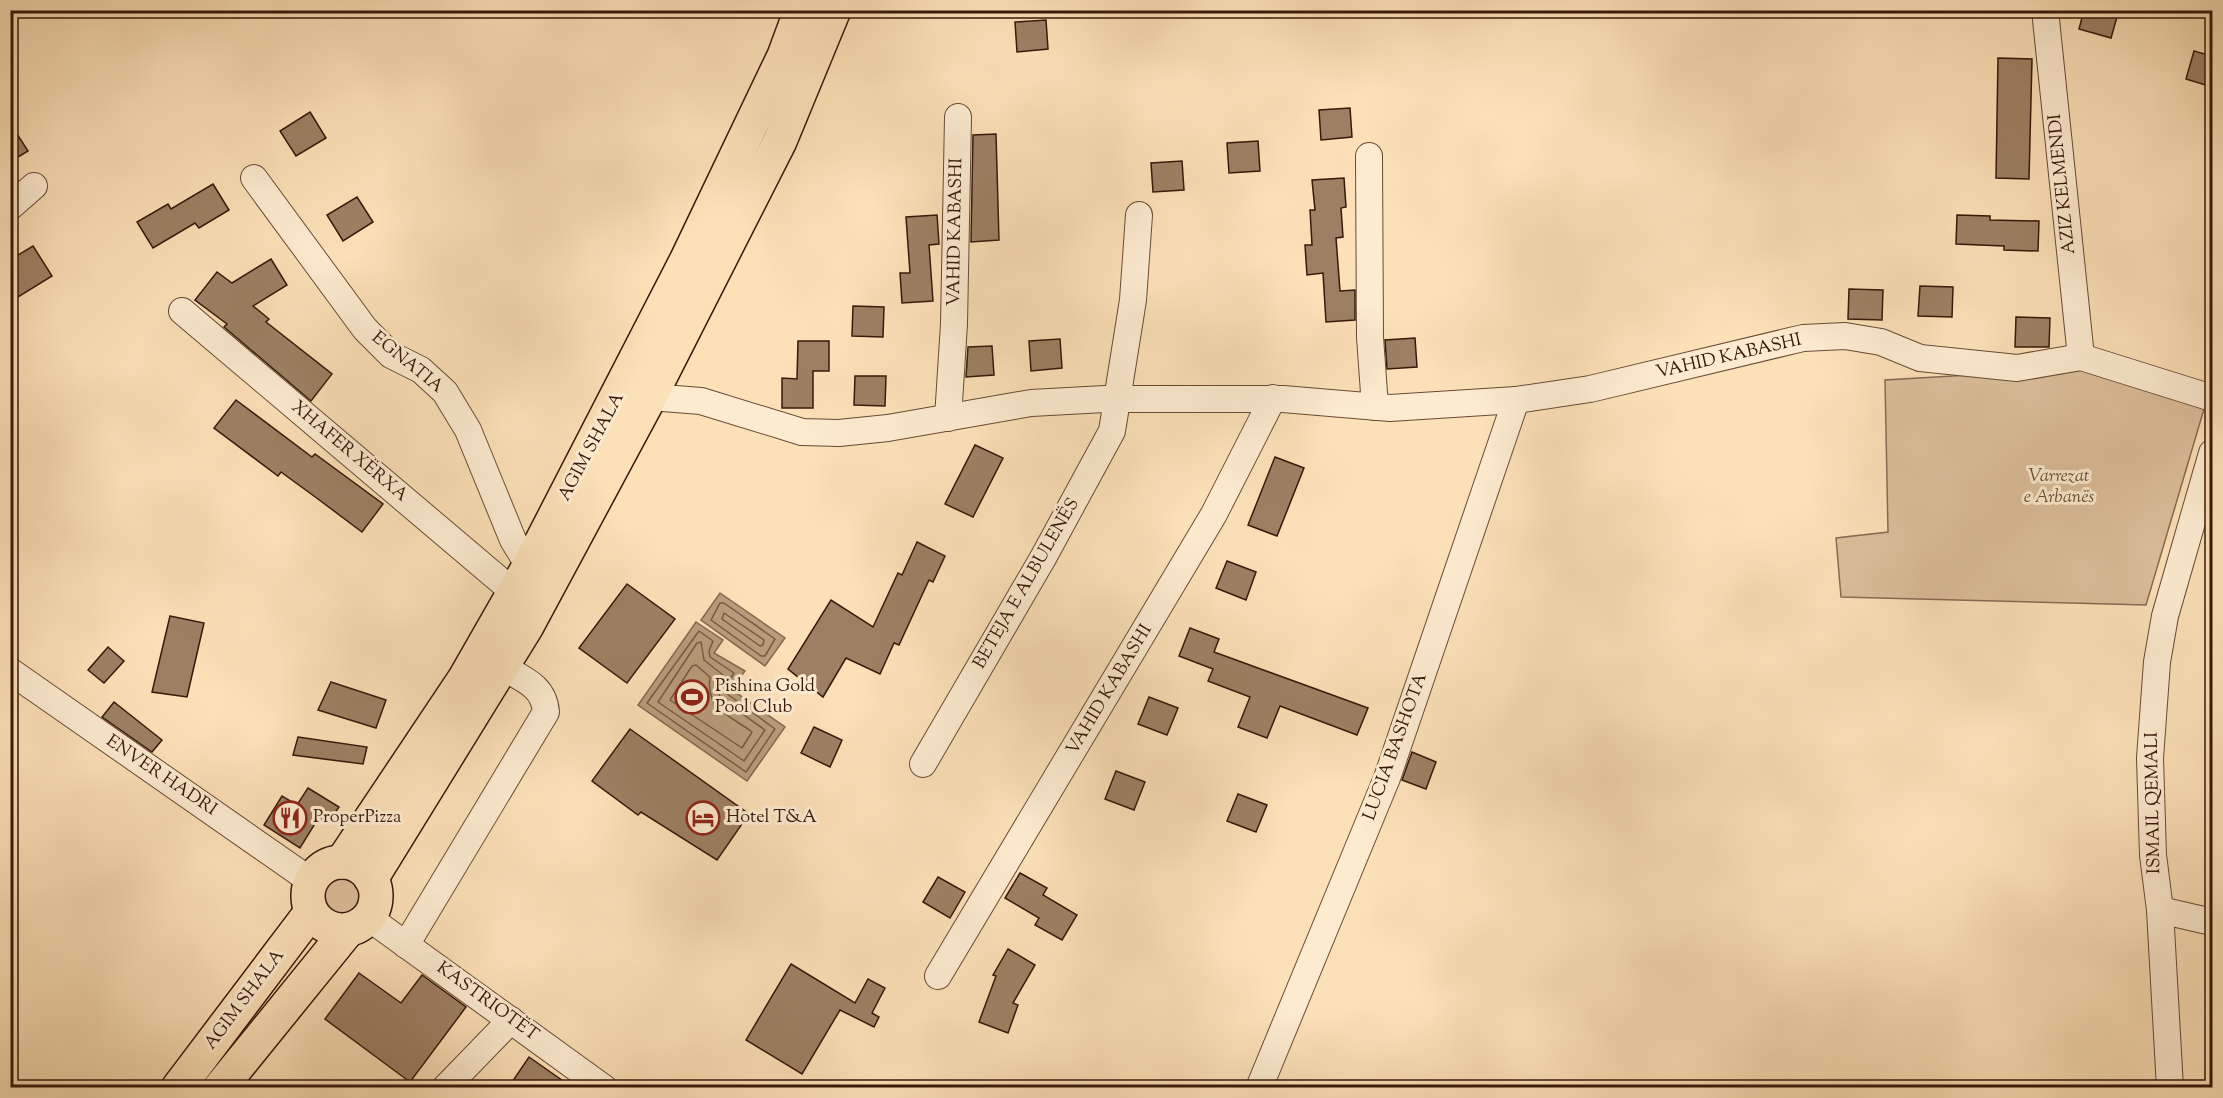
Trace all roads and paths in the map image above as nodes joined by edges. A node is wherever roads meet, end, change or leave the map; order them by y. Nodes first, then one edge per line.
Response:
1 (801, 10) edge
2 (834, 10) edge
3 (2045, 10) edge
4 (958, 117) dead end
5 (1369, 156) dead end
6 (254, 178) dead end
7 (33, 186) dead end
8 (10, 207) edge
9 (1139, 215) dead end
10 (182, 311) dead end
11 (2081, 357) junction
12 (650, 397) junction
13 (1273, 398) junction
14 (2212, 398) edge
15 (1118, 399) junction
16 (1516, 400) junction
17 (1375, 407) junction
18 (948, 418) junction
19 (2212, 453) edge
20 (522, 580) junction
21 (502, 667) junction
22 (10, 671) edge
23 (923, 764) dead end
24 (342, 862) junction
25 (371, 879) junction
26 (311, 897) junction
27 (2160, 910) junction
28 (2212, 922) edge
29 (358, 924) junction
30 (406, 945) junction
31 (938, 976) dead end
32 (512, 1020) junction
33 (178, 1088) edge
34 (220, 1088) edge
35 (445, 1088) edge
36 (604, 1088) edge
37 (1258, 1088) edge
38 (2170, 1088) edge

1 - 20 main road, AGIM SHALA
2 - 12 main road, AGIM SHALA
3 - 11 street, AZIZ KELMENDI
4 - 18 street, VAHID KABASHI
5 - 17 street
6 - 20 street, EGNATIA
7 - 8 street
9 - 15 street, BETEJA E ALBULENËS
10 - 20 street, XHAFER XËRXA
11 - 14 street, VAHID KABASHI
11 - 16 street, VAHID KABASHI
12 - 18 street, VAHID KABASHI
12 - 21 main road, AGIM SHALA
13 - 15 street, VAHID KABASHI
13 - 17 street, VAHID KABASHI
13 - 31 street, VAHID KABASHI
15 - 18 street, VAHID KABASHI
15 - 23 street, BETEJA E ALBULENËS
16 - 17 street, VAHID KABASHI
16 - 37 street, LUCIA BASHOTA
19 - 27 street, ISMAIL QEMALI
20 - 24 main road, AGIM SHALA
21 - 25 main road, AGIM SHALA
21 - 30 street
22 - 26 street, ENVER HADRI
24 - 25 main road
24 - 26 main road, AGIM SHALA
25 - 29 main road, AGIM SHALA
26 - 29 main road
26 - 33 main road, AGIM SHALA
27 - 28 street
27 - 38 street, ISMAIL QEMALI
29 - 30 street, KASTRIOTËT
29 - 34 main road, AGIM SHALA
30 - 32 street, KASTRIOTËT
32 - 35 street
32 - 36 street, KASTRIOTËT

